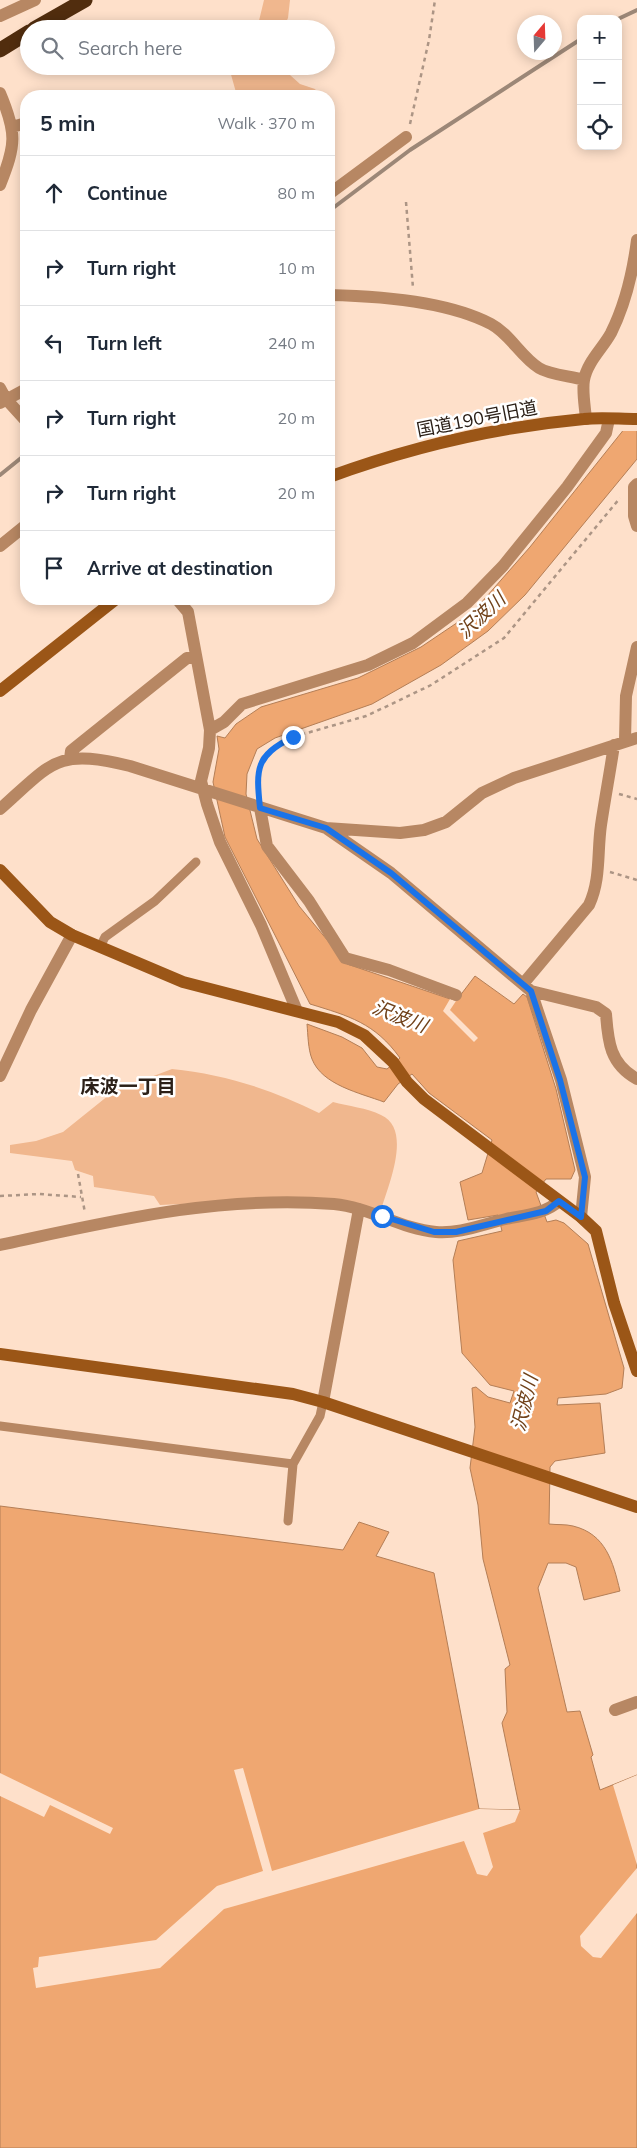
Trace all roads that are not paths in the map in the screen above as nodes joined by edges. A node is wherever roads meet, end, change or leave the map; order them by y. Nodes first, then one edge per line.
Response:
1 (36, 0) edge
2 (85, 0) edge
3 (0, 16) edge
4 (50, 20) edge
5 (20, 38) edge
6 (0, 50) edge
7 (0, 93) edge
8 (20, 125) edge
9 (12, 127) junction
10 (406, 137) road end
11 (0, 185) edge
12 (335, 190) edge
13 (637, 240) edge
14 (335, 295) edge
15 (584, 380) junction
16 (20, 391) edge
17 (2, 396) edge
18 (20, 415) edge
19 (586, 418) junction
20 (609, 419) junction
21 (632, 419) edge
22 (335, 475) edge
23 (636, 486) edge
24 (637, 526) edge
25 (20, 530) edge
26 (0, 546) edge
27 (108, 605) edge
28 (183, 605) edge
29 (637, 647) edge
30 (194, 657) junction
31 (0, 691) edge
32 (216, 727) junction
33 (625, 741) edge
34 (70, 758) junction
35 (206, 790) junction
36 (257, 807) junction
37 (0, 810) edge
38 (326, 828) junction
39 (196, 862) dead end
40 (0, 870) edge
41 (72, 935) junction
42 (100, 947) junction
43 (527, 988) junction
44 (456, 995) dead end
45 (297, 1011) junction
46 (0, 1076) edge
47 (637, 1080) edge
48 (559, 1201) junction
49 (359, 1209) junction
50 (581, 1217) junction
51 (0, 1246) edge
52 (0, 1354) edge
53 (637, 1371) edge
54 (323, 1402) junction
55 (0, 1426) edge
56 (293, 1464) junction
57 (637, 1508) edge
58 (288, 1521) dead end
59 (637, 1702) edge
60 (615, 1710) dead end

1 - 3 street
2 - 4 highway
5 - 6 highway
7 - 9 street
8 - 9 street
9 - 11 street
10 - 12 street
13 - 15 street
14 - 15 street
15 - 19 street
16 - 17 street
17 - 18 street
19 - 20 street, 国道190号旧道
19 - 22 street, 国道190号旧道
20 - 21 street, 国道190号旧道
20 - 32 street
23 - 24 street
25 - 26 street
27 - 31 street
28 - 30 street
29 - 33 street
30 - 32 street
30 - 34 street
32 - 35 street
33 - 38 street
33 - 43 street
34 - 35 street
34 - 37 street
35 - 36 street
35 - 45 street
36 - 38 street
36 - 44 street
38 - 43 street
39 - 42 lane
40 - 41 street
41 - 42 street
41 - 46 street
42 - 45 street
43 - 47 street
43 - 50 street
45 - 48 street
48 - 49 street
48 - 50 street
49 - 51 street
49 - 54 street
50 - 53 street
52 - 54 street
54 - 56 lane
54 - 57 street
55 - 56 lane
56 - 58 lane
59 - 60 street

